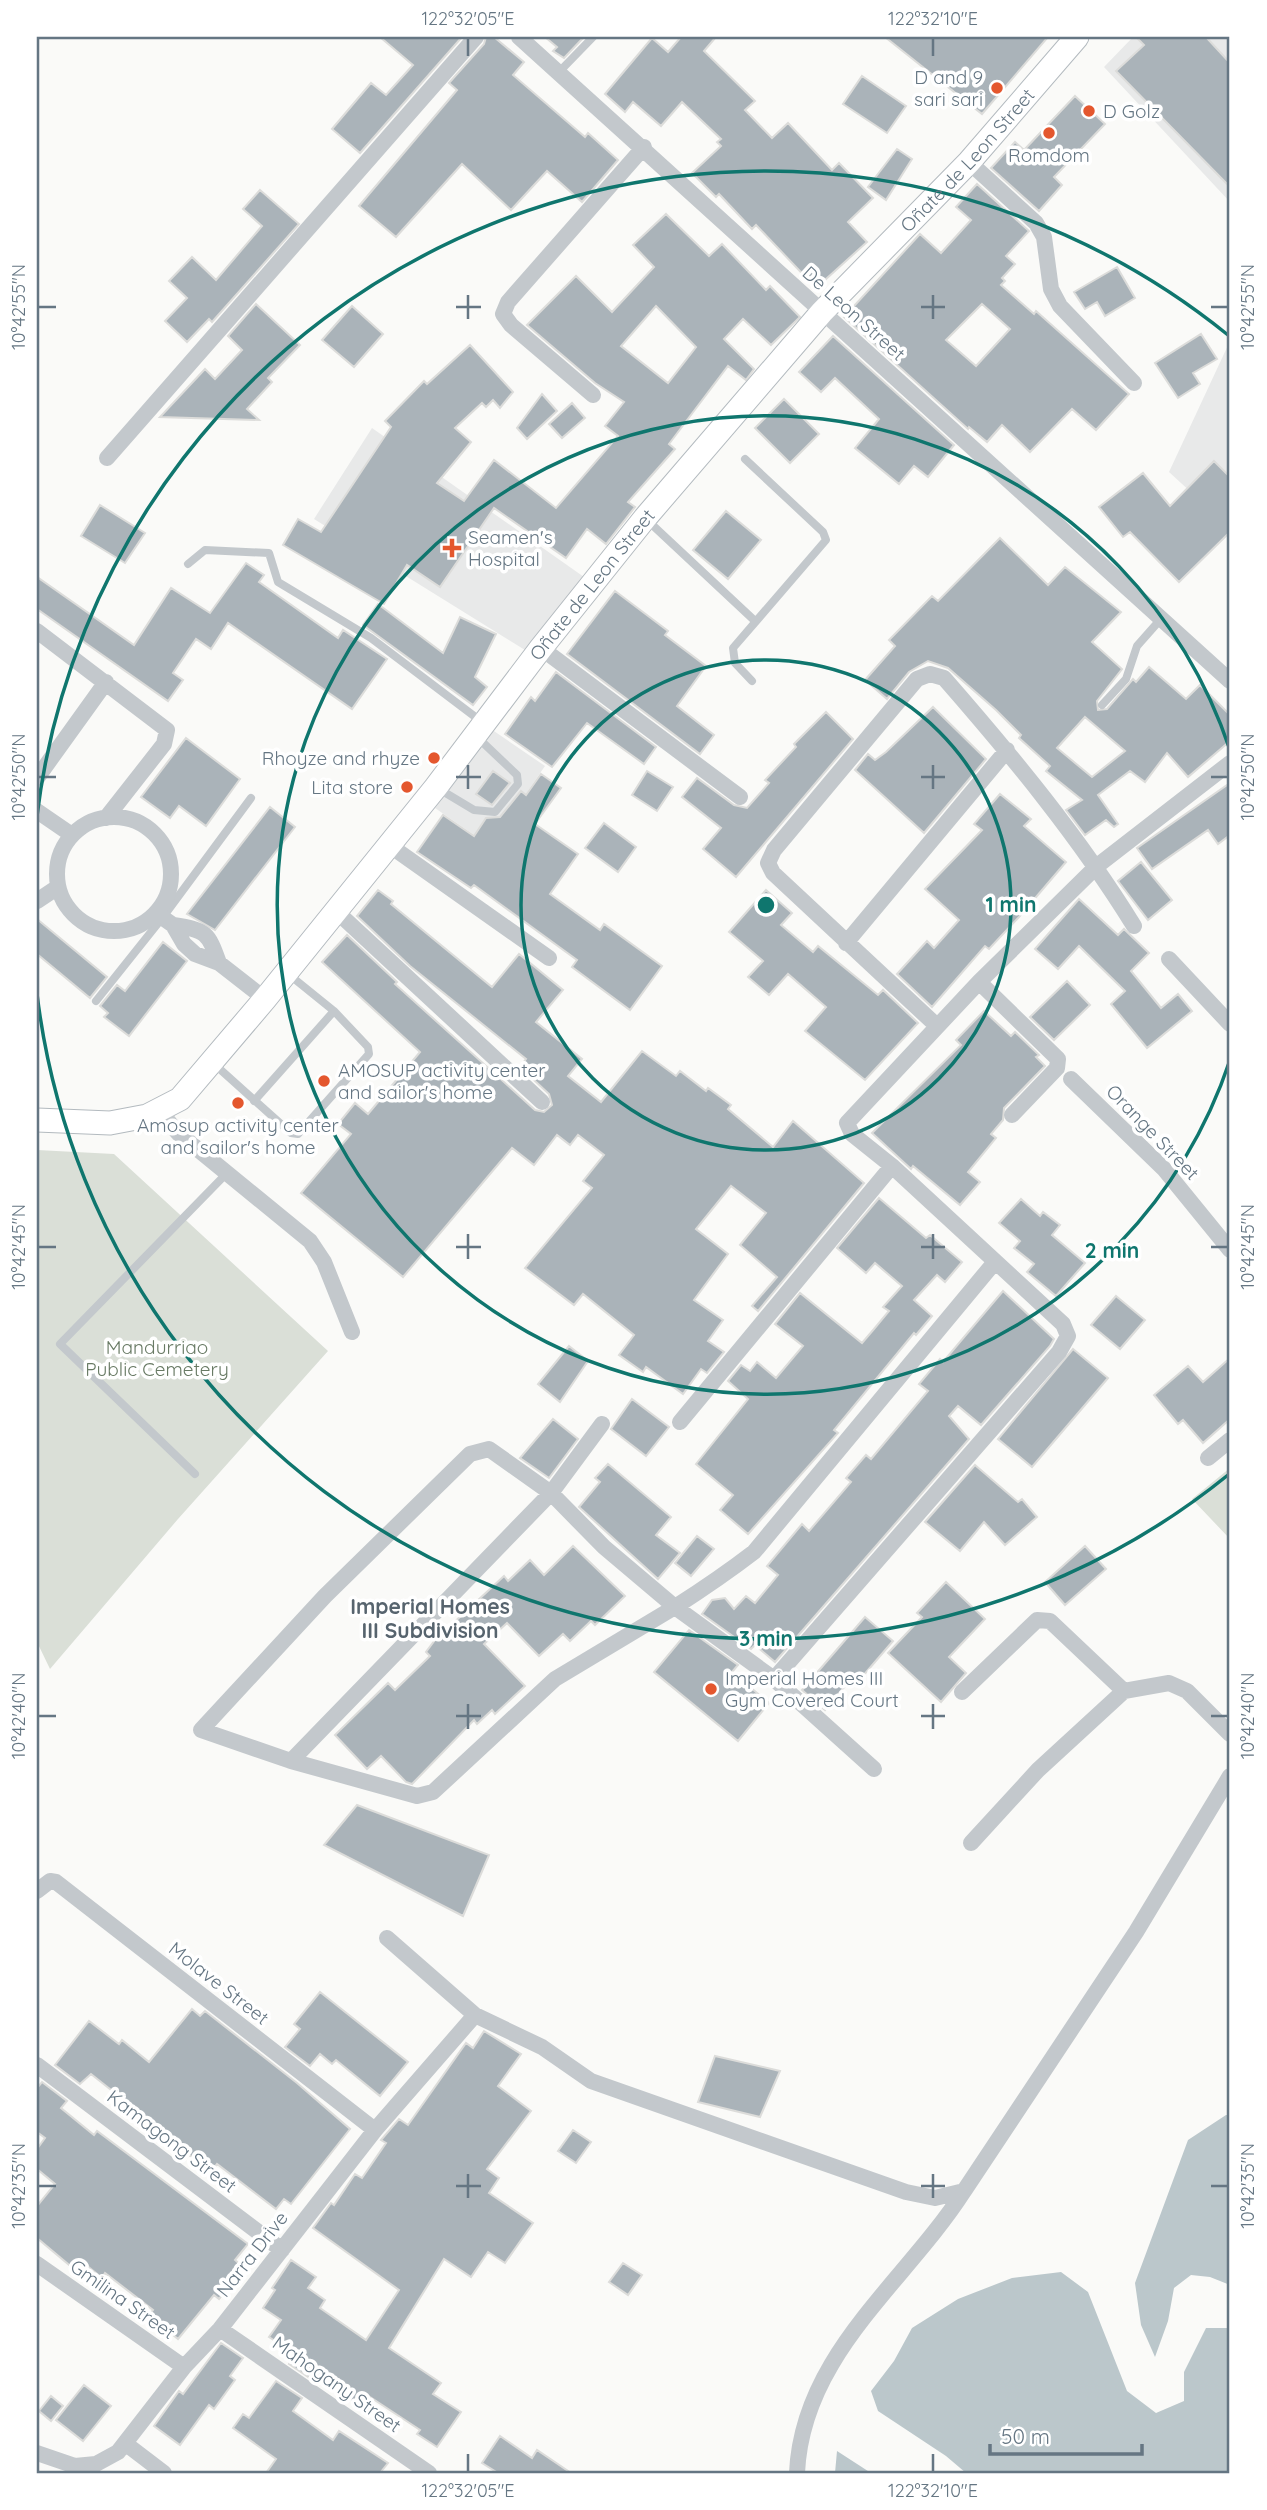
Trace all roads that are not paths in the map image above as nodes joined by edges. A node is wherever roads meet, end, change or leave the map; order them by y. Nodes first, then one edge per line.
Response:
1 (476, 37) edge
2 (519, 37) edge
3 (593, 37) edge
4 (1077, 37) edge
5 (559, 72) junction
6 (644, 146) junction
7 (970, 162) junction
8 (822, 312) junction
9 (1134, 383) dead end
10 (593, 395) dead end
11 (107, 458) dead end
12 (745, 459) dead end
13 (645, 517) junction
14 (188, 564) dead end
15 (1160, 620) junction
16 (755, 621) junction
17 (37, 631) edge
18 (541, 648) junction
19 (752, 681) dead end
20 (1230, 681) edge
21 (106, 682) junction
22 (1102, 705) dead end
23 (480, 730) junction
24 (1007, 750) junction
25 (1230, 763) edge
26 (37, 778) edge
27 (436, 787) junction
28 (740, 797) dead end
29 (251, 798) dead end
30 (37, 811) edge
31 (106, 817) junction
32 (72, 835) junction
33 (389, 845) junction
34 (1097, 866) junction
35 (58, 887) junction
36 (37, 901) edge
37 (336, 911) junction
38 (164, 918) junction
39 (1134, 926) dead end
40 (846, 943) junction
41 (549, 958) dead end
42 (1169, 959) dead end
43 (287, 972) junction
44 (979, 982) junction
45 (265, 999) junction
46 (96, 1001) dead end
47 (334, 1011) junction
48 (1230, 1024) edge
49 (937, 1026) junction
50 (212, 1063) junction
51 (1071, 1079) dead end
52 (254, 1101) junction
53 (542, 1102) dead end
54 (159, 1110) junction
55 (1012, 1115) dead end
56 (37, 1120) edge
57 (892, 1166) junction
58 (227, 1173) junction
59 (1230, 1250) edge
60 (994, 1263) junction
61 (352, 1332) dead end
62 (680, 1422) dead end
63 (602, 1424) dead end
64 (1230, 1440) edge
65 (1208, 1458) dead end
66 (195, 1474) dead end
67 (551, 1493) junction
68 (675, 1606) junction
69 (774, 1679) junction
70 (1124, 1691) junction
71 (962, 1692) dead end
72 (1230, 1734) edge
73 (291, 1761) junction
74 (874, 1769) dead end
75 (1230, 1776) edge
76 (971, 1843) dead end
77 (37, 1891) edge
78 (387, 1938) dead end
79 (475, 2015) junction
80 (37, 2065) edge
81 (375, 2130) junction
82 (964, 2191) junction
83 (282, 2250) junction
84 (37, 2264) edge
85 (220, 2329) junction
86 (184, 2367) junction
87 (126, 2444) junction
88 (38, 2456) edge
89 (164, 2473) edge
90 (429, 2473) edge
91 (797, 2473) edge

1 - 11 street
2 - 5 street, De Leon Street
3 - 5 lane
4 - 7 main road, Oñate de Leon Street
5 - 6 street, De Leon Street
6 - 8 street, De Leon Street
6 - 10 street
7 - 8 main road, Oñate de Leon Street
7 - 9 street
8 - 13 main road, Oñate de Leon Street
8 - 15 street, De Leon Street
12 - 16 lane
13 - 16 lane
13 - 18 main road, Oñate de Leon Street
14 - 23 lane
15 - 20 street, De Leon Street
15 - 22 lane
16 - 19 lane
17 - 21 street
18 - 23 main road, Oñate de Leon Street
18 - 28 street
21 - 26 street
21 - 31 street
23 - 27 main road, Oñate de Leon Street
23 - 27 lane
24 - 34 street
24 - 40 street
24 - 40 street
25 - 34 street
27 - 33 main road, Oñate de Leon Street
29 - 38 lane
30 - 32 street
31 - 32 street
31 - 38 street
32 - 35 street
33 - 37 main road, Oñate de Leon Street
33 - 41 street
34 - 39 street
34 - 44 street
35 - 36 street
35 - 38 street
37 - 43 main road, Oñate de Leon Street
37 - 53 street
38 - 45 street
38 - 46 lane
40 - 49 street
42 - 48 street
43 - 45 main road, Oñate de Leon Street
43 - 47 lane
44 - 49 street
44 - 55 street
45 - 50 main road, Oñate de Leon Street
47 - 52 lane
47 - 52 lane
49 - 57 street
50 - 52 lane
50 - 54 main road, Oñate de Leon Street
51 - 59 street, Orange Street
54 - 56 main road, Oñate de Leon Street
54 - 58 street
57 - 60 street
57 - 62 street
58 - 61 street
58 - 66 lane
60 - 68 street
60 - 69 street
63 - 67 street
64 - 65 street
67 - 68 street
67 - 73 street
67 - 73 street
68 - 69 street
68 - 73 street
69 - 74 street
70 - 71 street
70 - 72 street
70 - 76 street
75 - 82 street
77 - 81 street, Molave Street
78 - 79 street
79 - 81 street, Narra Drive
79 - 82 street
80 - 83 street, Kamagong Street
81 - 83 street, Narra Drive
82 - 91 street
83 - 85 street, Narra Drive
84 - 86 street, Gmilina Street
85 - 86 street, Narra Drive
85 - 90 street, Mahogany Street
86 - 87 street, Narra Drive
87 - 88 street, Narra Drive
87 - 89 street

